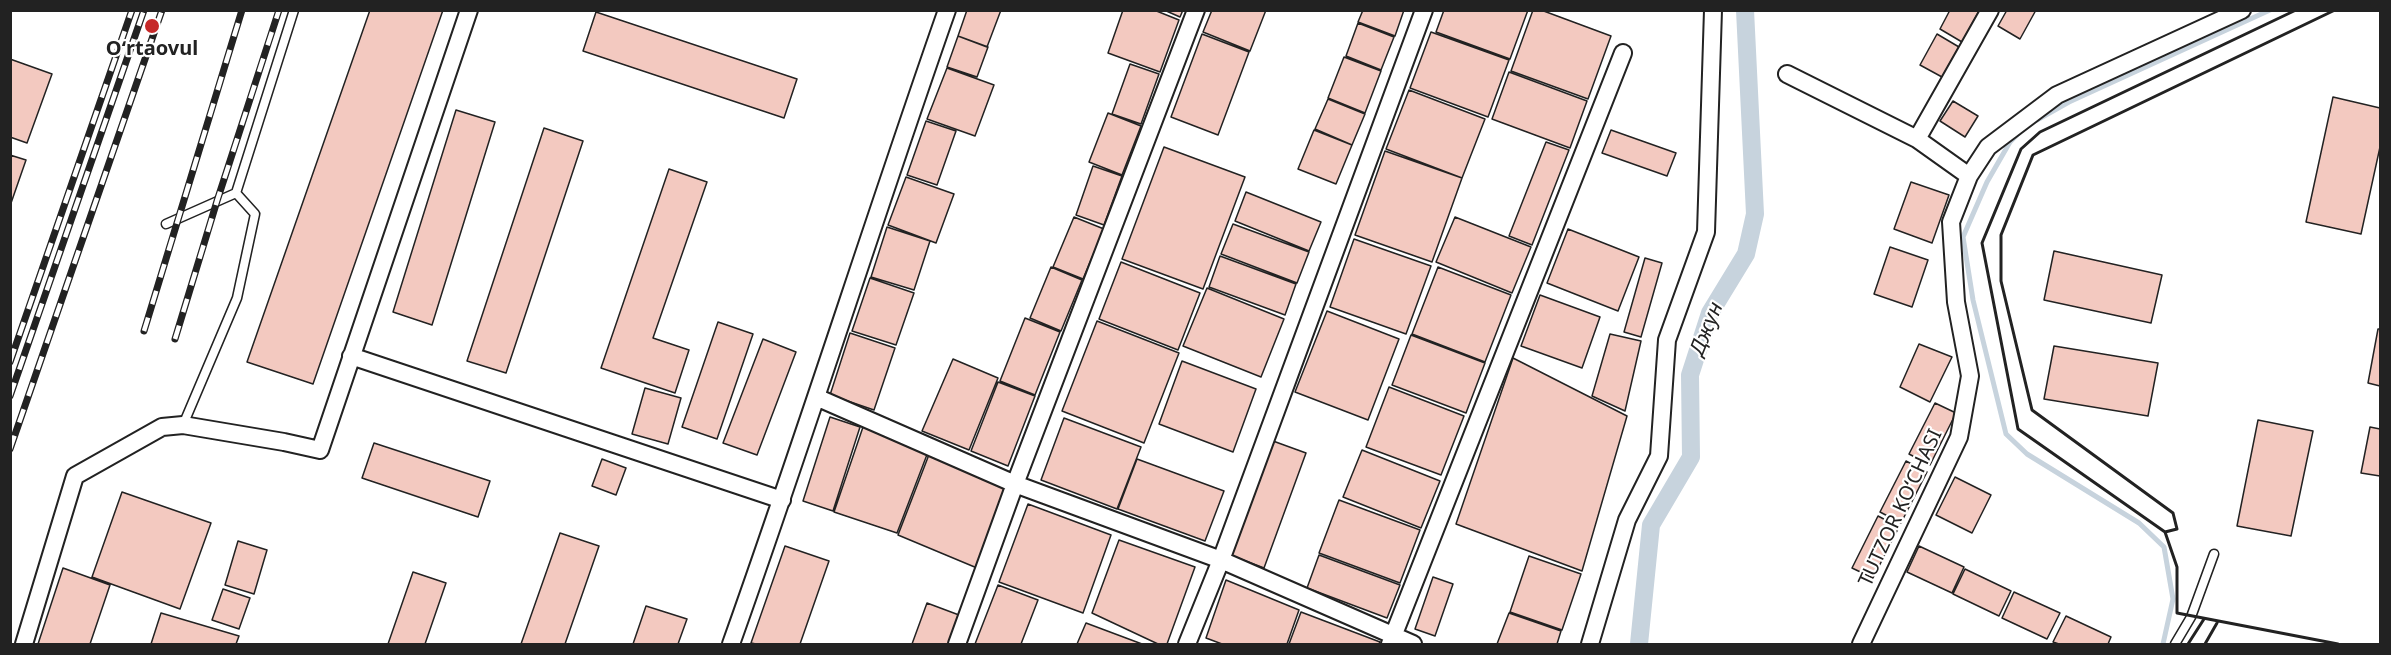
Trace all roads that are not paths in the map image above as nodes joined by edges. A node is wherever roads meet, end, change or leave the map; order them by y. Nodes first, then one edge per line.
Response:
1 (294, 10) edge
2 (469, 10) edge
3 (947, 10) edge
4 (1196, 10) edge
5 (1424, 10) edge
6 (1713, 10) edge
7 (1990, 10) edge
8 (2242, 10) edge
9 (1623, 53) dead end
10 (1787, 74) dead end
11 (1917, 139) junction
12 (1969, 176) junction
13 (236, 193) junction
14 (166, 224) dead end
15 (351, 356) junction
16 (816, 397) junction
17 (183, 425) junction
18 (1015, 484) junction
19 (782, 500) junction
20 (2214, 554) dead end
21 (1221, 560) junction
22 (1392, 640) edge
23 (24, 645) edge
24 (731, 645) edge
25 (957, 645) edge
26 (1187, 645) edge
27 (1413, 645) edge
28 (1590, 645) edge
29 (1861, 645) edge
30 (2175, 645) edge

1 - 13 lane
2 - 15 street
3 - 16 street
4 - 18 street
5 - 21 street
6 - 28 street
7 - 11 street
8 - 12 street, TUTZOR KO‘CHASI
9 - 22 street
10 - 11 street
11 - 12 street
12 - 29 street, TUTZOR KO‘CHASI
13 - 14 lane
13 - 17 lane
15 - 17 street
15 - 19 street
16 - 18 street
16 - 19 street
17 - 23 street
18 - 21 street
18 - 25 street
19 - 24 street
20 - 30 lane
21 - 22 street
21 - 26 street
22 - 27 street

